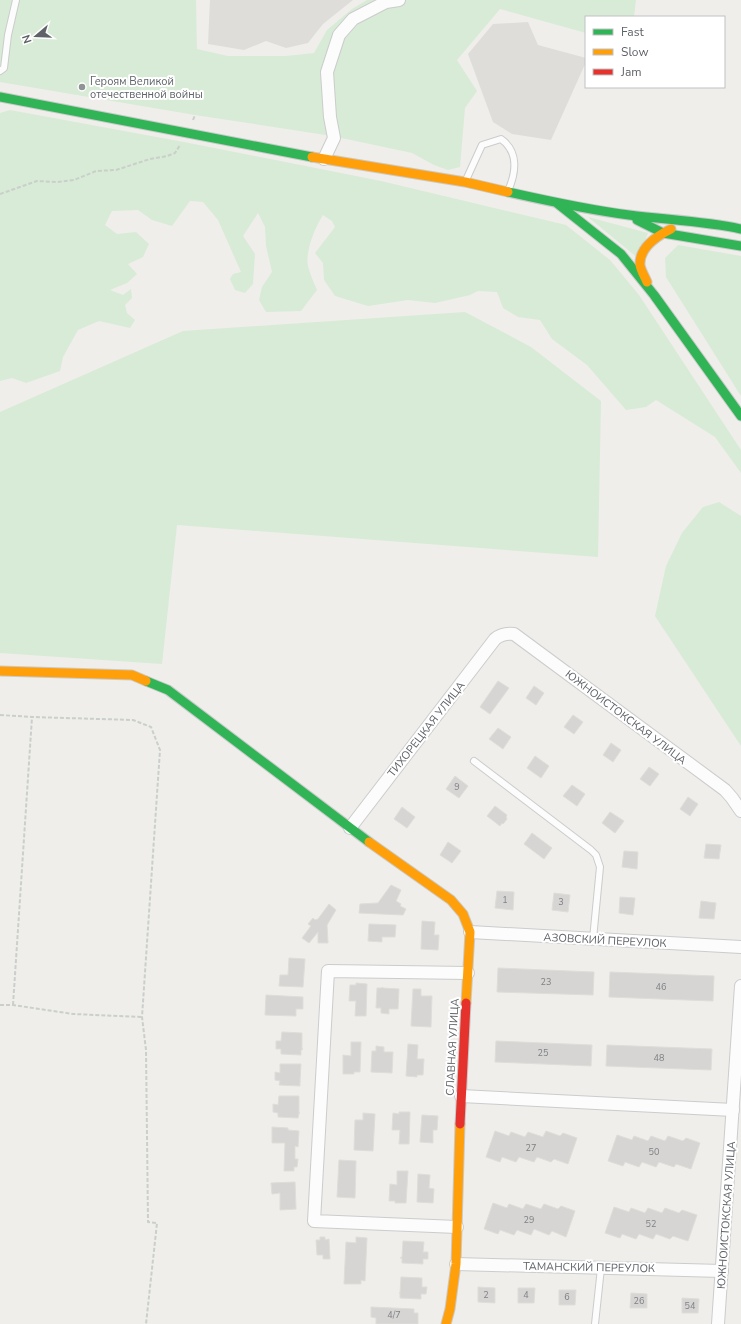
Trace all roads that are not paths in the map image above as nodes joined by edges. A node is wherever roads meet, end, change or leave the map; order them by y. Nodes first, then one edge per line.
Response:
1 (16, 0) edge
2 (399, 0) edge
3 (0, 71) edge
4 (0, 97) edge
5 (324, 159) junction
6 (465, 182) junction
7 (508, 191) junction
8 (556, 202) junction
9 (628, 216) junction
10 (696, 222) junction
11 (741, 229) edge
12 (663, 233) junction
13 (741, 246) edge
14 (654, 295) junction
15 (741, 416) edge
16 (504, 634) joint
17 (0, 671) edge
18 (474, 761) dead end
19 (741, 811) edge
20 (350, 828) junction
21 (470, 932) junction
22 (593, 939) junction
23 (741, 947) edge
24 (468, 973) junction
25 (741, 986) edge
26 (461, 1096) junction
27 (733, 1110) junction
28 (457, 1227) junction
29 (456, 1264) junction
30 (601, 1268) junction
31 (722, 1271) junction
32 (446, 1324) edge
33 (595, 1324) edge
34 (718, 1324) edge

1 - 3 lane
2 - 5 street
4 - 5 street
5 - 6 street
6 - 7 street
6 - 7 lane
7 - 8 street
8 - 9 street
8 - 14 street
9 - 10 street
9 - 12 street
10 - 11 street
10 - 12 street
12 - 13 street
12 - 14 street
14 - 15 street
16 - 19 street, ЮЖНОИСТОКСКАЯ УЛИЦА
16 - 20 street, ТИХОРЕЦКАЯ УЛИЦА
17 - 20 street, СЛАВНАЯ УЛИЦА
18 - 22 lane
20 - 21 street, СЛАВНАЯ УЛИЦА
21 - 22 street, АЗОВСКИЙ ПЕРЕУЛОК
21 - 24 street, СЛАВНАЯ УЛИЦА
22 - 23 street, АЗОВСКИЙ ПЕРЕУЛОК
24 - 26 street, СЛАВНАЯ УЛИЦА
24 - 28 street
25 - 27 street, ЮЖНОИСТОКСКАЯ УЛИЦА
26 - 27 street
26 - 28 street, СЛАВНАЯ УЛИЦА
27 - 31 street, ЮЖНОИСТОКСКАЯ УЛИЦА
28 - 29 street, СЛАВНАЯ УЛИЦА
29 - 30 street, ТАМАНСКИЙ ПЕРЕУЛОК
29 - 32 street, СЛАВНАЯ УЛИЦА
30 - 31 street, ТАМАНСКИЙ ПЕРЕУЛОК
30 - 33 lane
31 - 34 street, ЮЖНОИСТОКСКАЯ УЛИЦА

